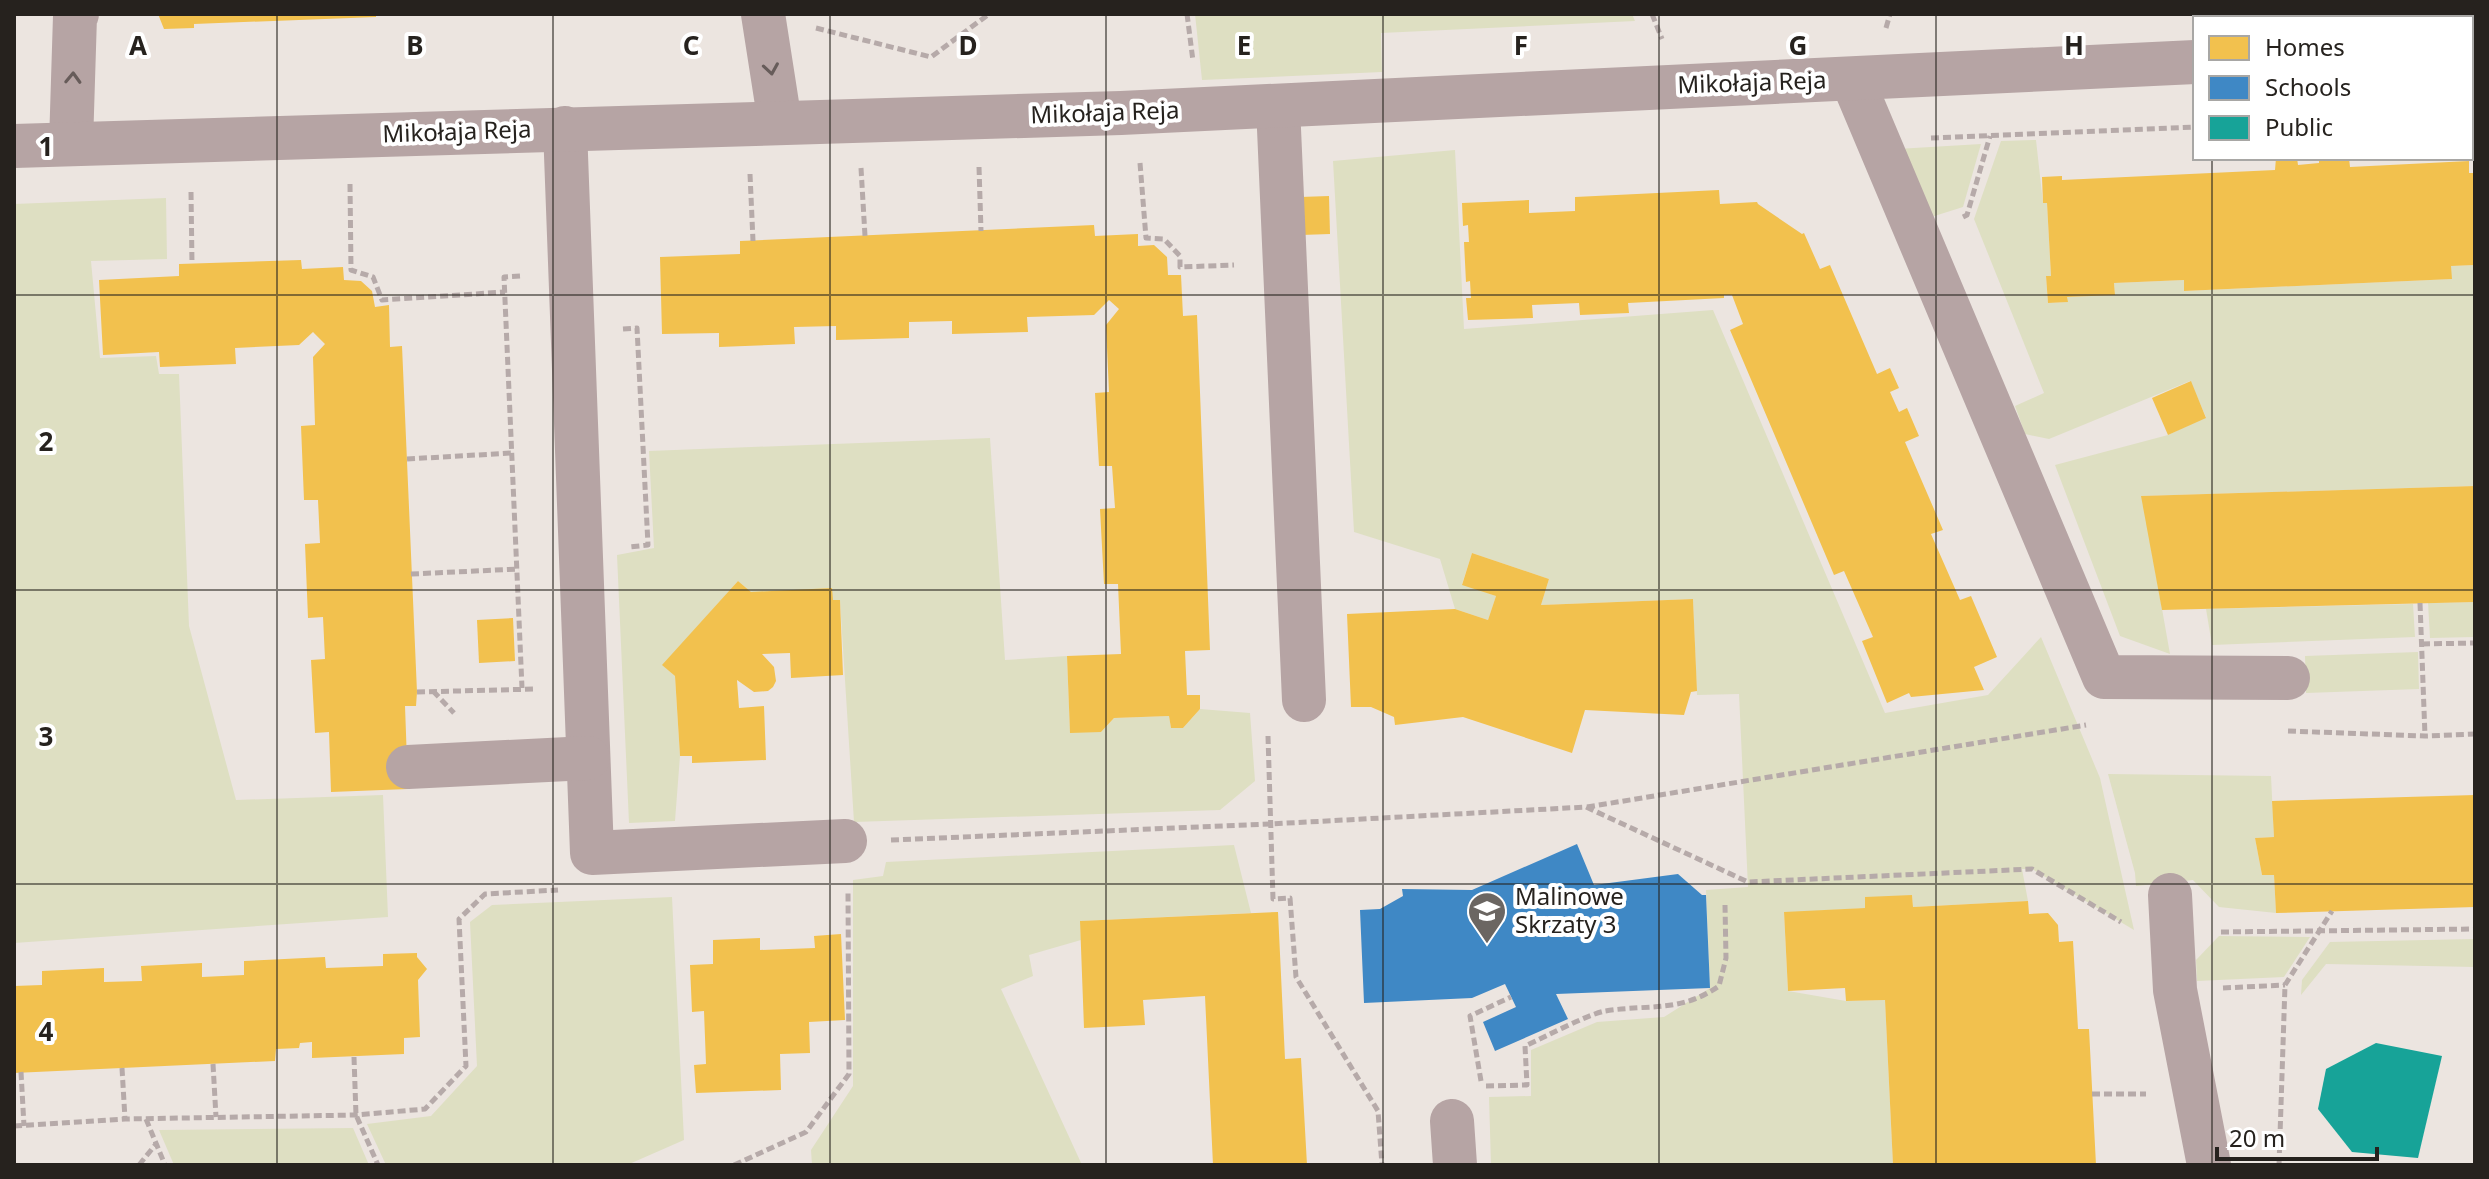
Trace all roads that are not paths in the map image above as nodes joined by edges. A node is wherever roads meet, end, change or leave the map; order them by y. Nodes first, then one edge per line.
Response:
1 (77, 14) edge
2 (763, 14) edge
3 (2193, 62) edge
4 (1852, 79) junction
5 (1278, 106) junction
6 (780, 123) junction
7 (565, 128) junction
8 (71, 144) junction
9 (14, 146) edge
10 (2288, 678) dead end
11 (1304, 700) dead end
12 (588, 758) junction
13 (408, 767) dead end
14 (845, 841) dead end
15 (2172, 913) road end
16 (1452, 1121) dead end
17 (1455, 1165) edge
18 (2209, 1165) edge

8 -> 1 street
2 -> 6 street
3 - 4 street, Mikołaja Reja
4 - 5 street, Mikołaja Reja
4 - 10 street
5 - 6 street, Mikołaja Reja
5 - 11 street
6 - 7 street, Mikołaja Reja
7 - 8 street, Mikołaja Reja
7 - 12 street
8 - 9 street, Mikołaja Reja
12 - 13 street
12 - 14 street
15 - 18 street
16 - 17 street

